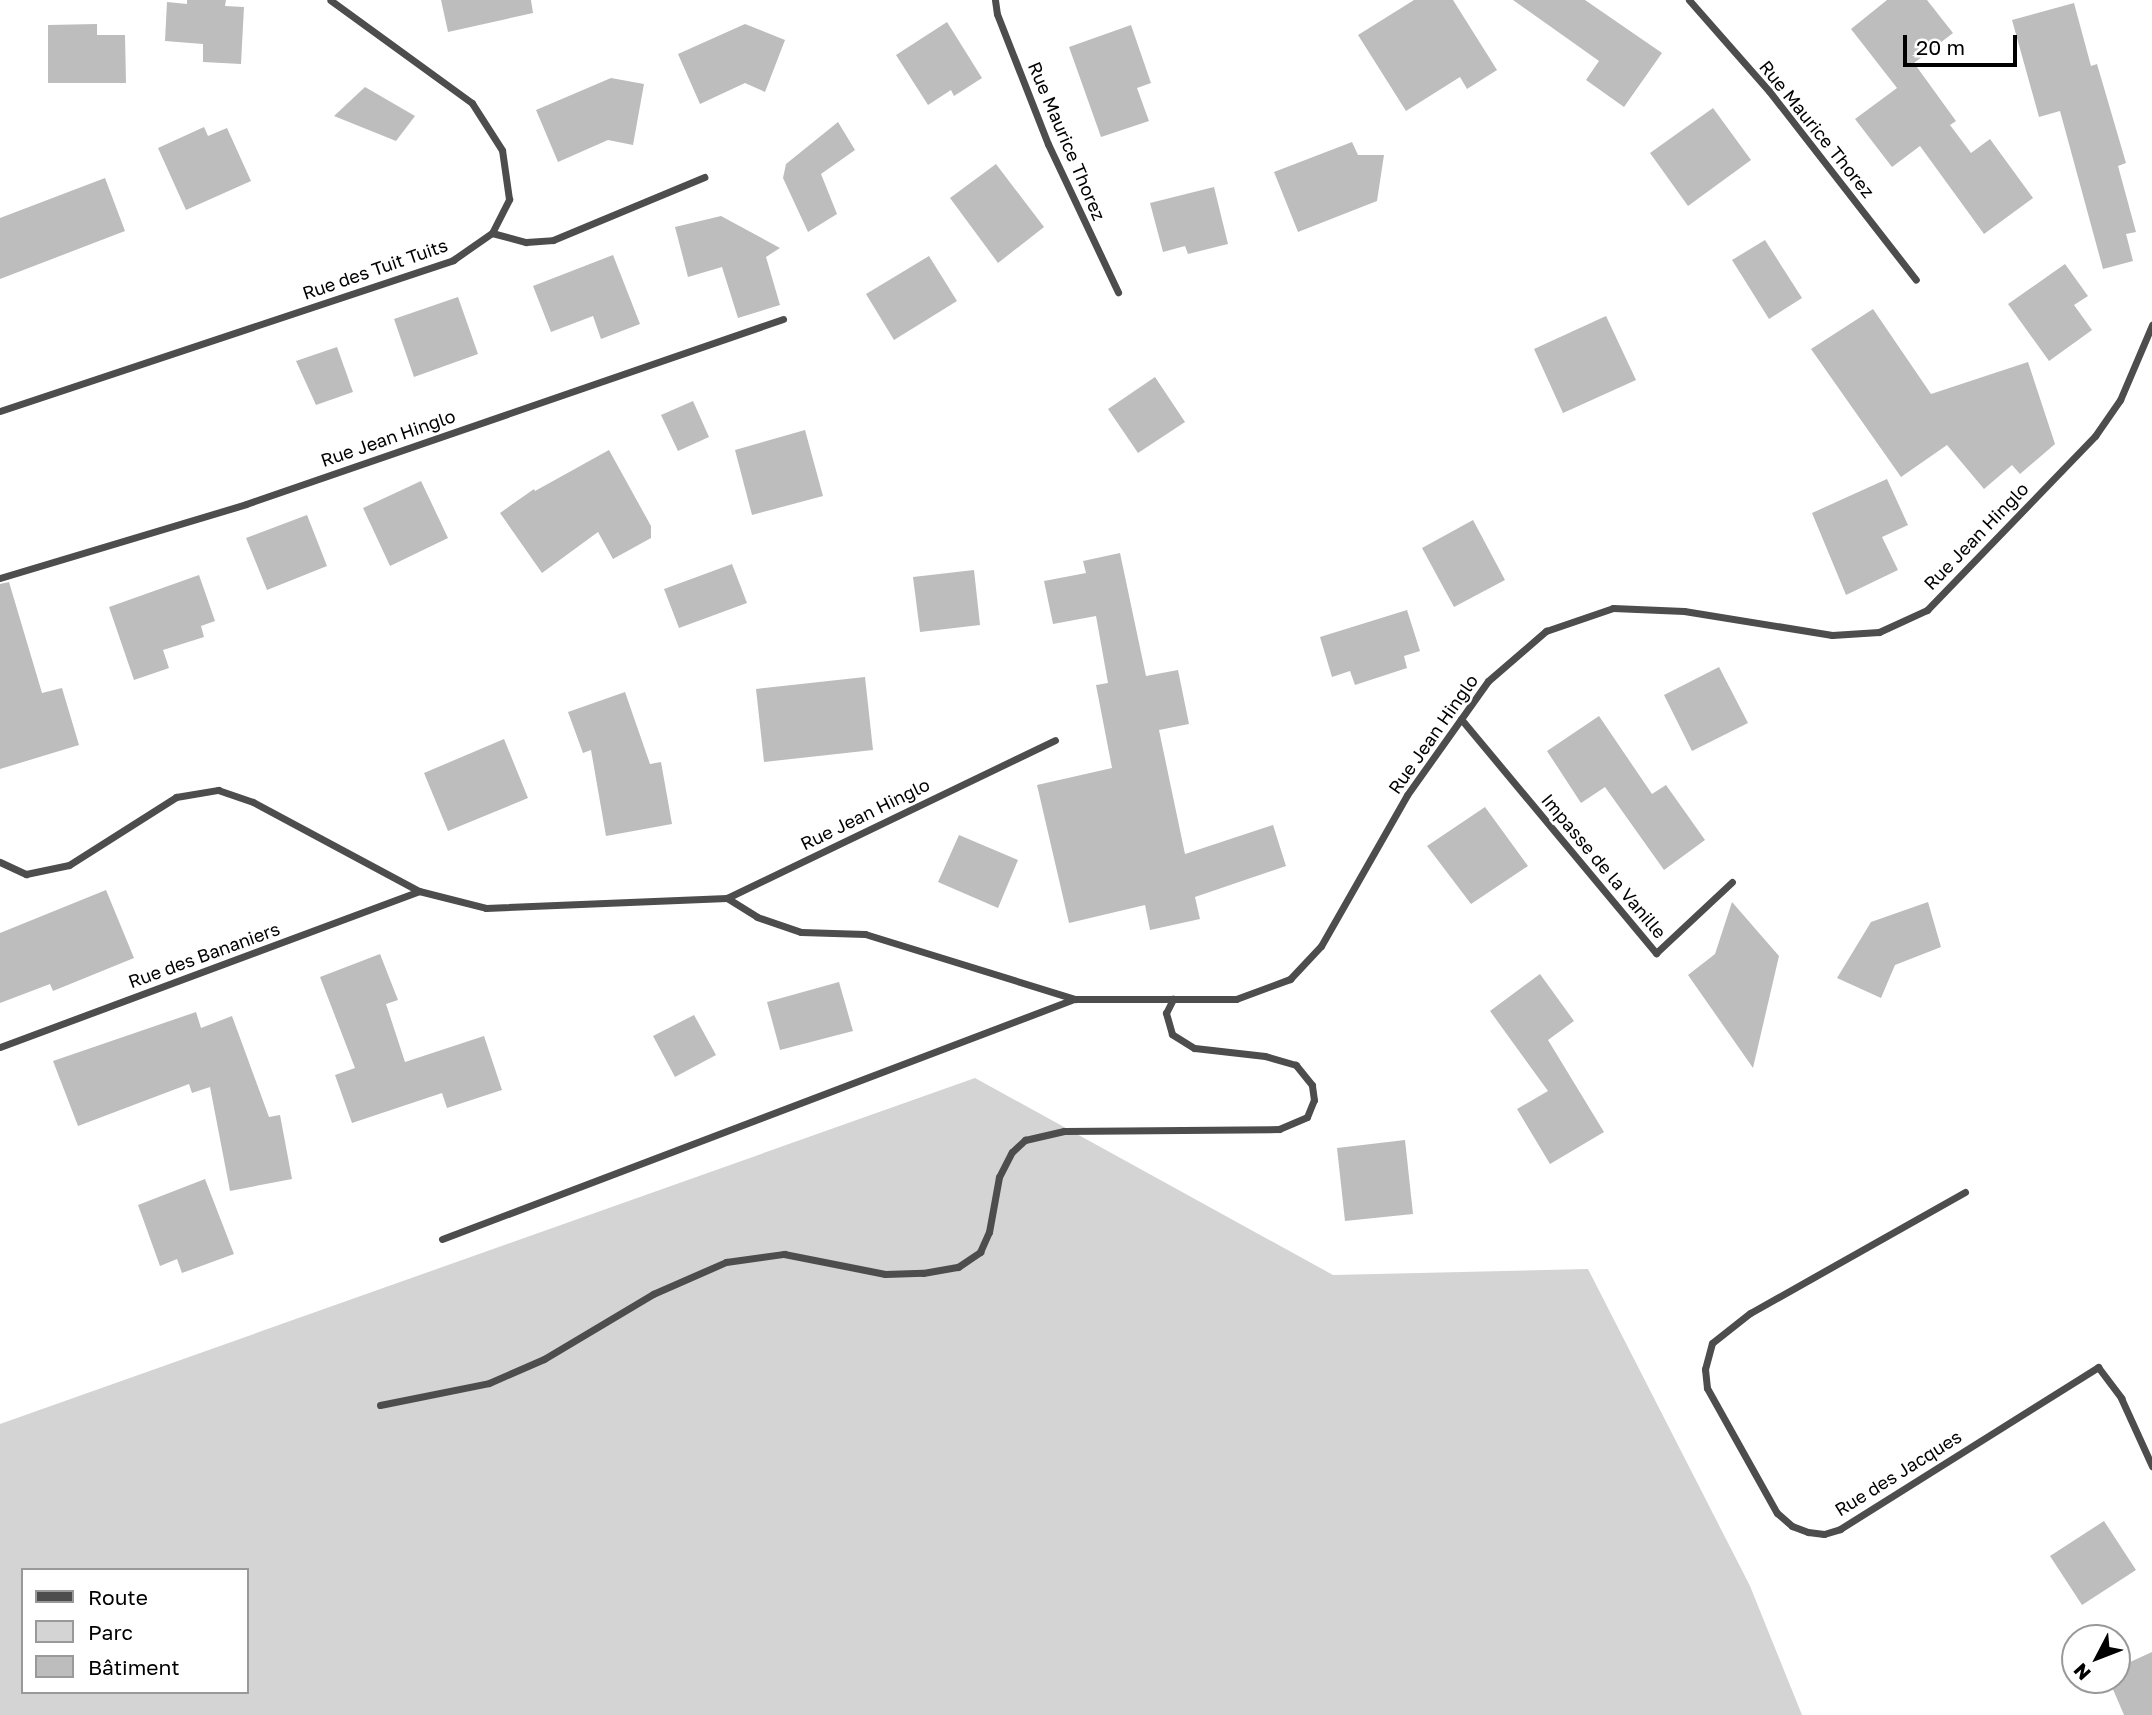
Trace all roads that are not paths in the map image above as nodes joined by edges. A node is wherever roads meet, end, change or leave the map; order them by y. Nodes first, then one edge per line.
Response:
1 (330, 0) edge
2 (995, 0) edge
3 (1689, 0) edge
4 (704, 177) dead end
5 (492, 233) junction
6 (1916, 280) dead end
7 (1118, 292) dead end
8 (783, 319) dead end
9 (2152, 325) edge
10 (0, 411) edge
11 (0, 578) edge
12 (1461, 719) junction
13 (1055, 740) dead end
14 (0, 862) edge
15 (1732, 882) dead end
16 (419, 891) junction
17 (727, 898) junction
18 (1075, 999) junction
19 (1173, 999) junction
20 (0, 1047) edge
21 (1965, 1192) dead end
22 (442, 1239) dead end
23 (380, 1405) dead end
24 (2152, 1466) edge

1 - 5 street, Rue des Tuit Tuits
2 - 7 street, Rue Maurice Thorez
3 - 6 street, Rue Maurice Thorez
4 - 5 street
5 - 10 street, Rue des Tuit Tuits
8 - 11 street, Rue Jean Hinglo
9 - 12 street, Rue Jean Hinglo
12 - 15 street, Impasse de la Vanille
12 - 19 street, Rue Jean Hinglo
13 - 17 street, Rue Jean Hinglo
14 - 16 street, Rue Jean Hinglo
16 - 17 street, Rue Jean Hinglo
16 - 20 street, Rue des Bananiers
17 - 18 street, Rue Jean Hinglo
18 - 19 street, Rue Jean Hinglo
18 - 22 street
19 - 23 street
21 - 24 street, Rue des Jacques

